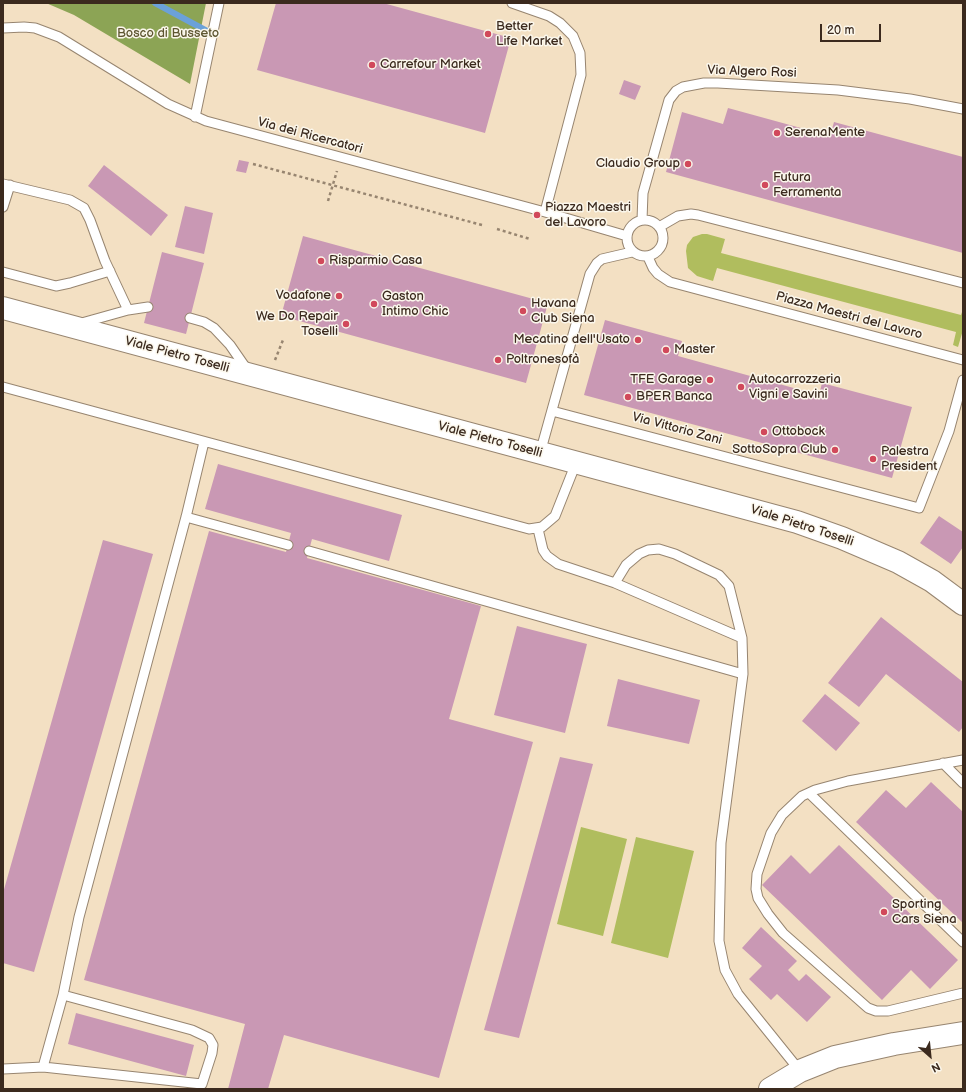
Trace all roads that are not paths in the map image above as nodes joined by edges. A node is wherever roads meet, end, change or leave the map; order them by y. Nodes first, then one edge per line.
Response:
1 (219, 3) edge
2 (512, 3) edge
3 (3, 28) edge
4 (963, 109) edge
5 (195, 117) junction
6 (6, 184) edge
7 (3, 207) edge
8 (545, 212) junction
9 (642, 220) junction
10 (659, 227) junction
11 (626, 236) junction
12 (632, 252) junction
13 (648, 257) junction
14 (110, 271) junction
15 (3, 272) edge
16 (963, 283) edge
17 (148, 307) dead end
18 (3, 308) edge
19 (128, 310) junction
20 (190, 318) dead end
21 (69, 326) junction
22 (963, 360) edge
23 (251, 375) junction
24 (963, 380) edge
25 (3, 387) edge
26 (552, 410) junction
27 (204, 442) junction
28 (540, 453) junction
29 (576, 463) junction
30 (186, 517) junction
31 (538, 529) junction
32 (288, 545) dead end
33 (309, 551) dead end
34 (615, 583) junction
35 (963, 604) edge
36 (742, 638) junction
37 (743, 674) junction
38 (963, 760) edge
39 (943, 763) junction
40 (963, 783) edge
41 (809, 793) junction
42 (963, 942) edge
43 (963, 993) edge
44 (63, 995) junction
45 (963, 1034) edge
46 (43, 1067) junction
47 (3, 1069) edge
48 (800, 1070) junction
49 (770, 1089) edge

1 - 5 lane
2 - 8 lane
3 - 5 lane, Via dei Ricercatori
4 - 9 lane, Via Algero Rosi
5 - 8 lane, Via dei Ricercatori
6 - 7 lane
6 - 14 lane
8 - 11 lane, Via dei Ricercatori
9 - 10 lane
9 - 11 lane
10 - 13 lane
10 - 16 lane
11 - 12 lane
12 - 13 lane
12 - 26 lane
13 - 22 lane, Piazza Maestri del Lavoro
14 - 15 lane
14 - 19 lane
17 - 19 lane
18 - 21 main road, Viale Pietro Toselli
19 - 21 lane
20 - 23 lane
21 - 23 main road, Viale Pietro Toselli
23 - 28 main road, Viale Pietro Toselli
24 - 26 lane, Via Vittorio Zani
25 - 27 lane
26 - 28 lane
27 - 30 lane
27 - 31 lane
28 - 29 main road, Viale Pietro Toselli
29 - 31 lane
29 - 35 main road, Viale Pietro Toselli
30 - 32 lane
30 - 44 lane
31 - 34 lane
33 - 37 lane
34 - 36 lane
34 - 36 lane
36 - 37 lane
37 - 48 lane
38 - 39 lane
39 - 40 lane
39 - 41 lane
41 - 42 lane
41 - 43 lane
44 - 46 lane
44 - 46 lane
45 - 48 main road
46 - 47 lane
48 - 49 main road

